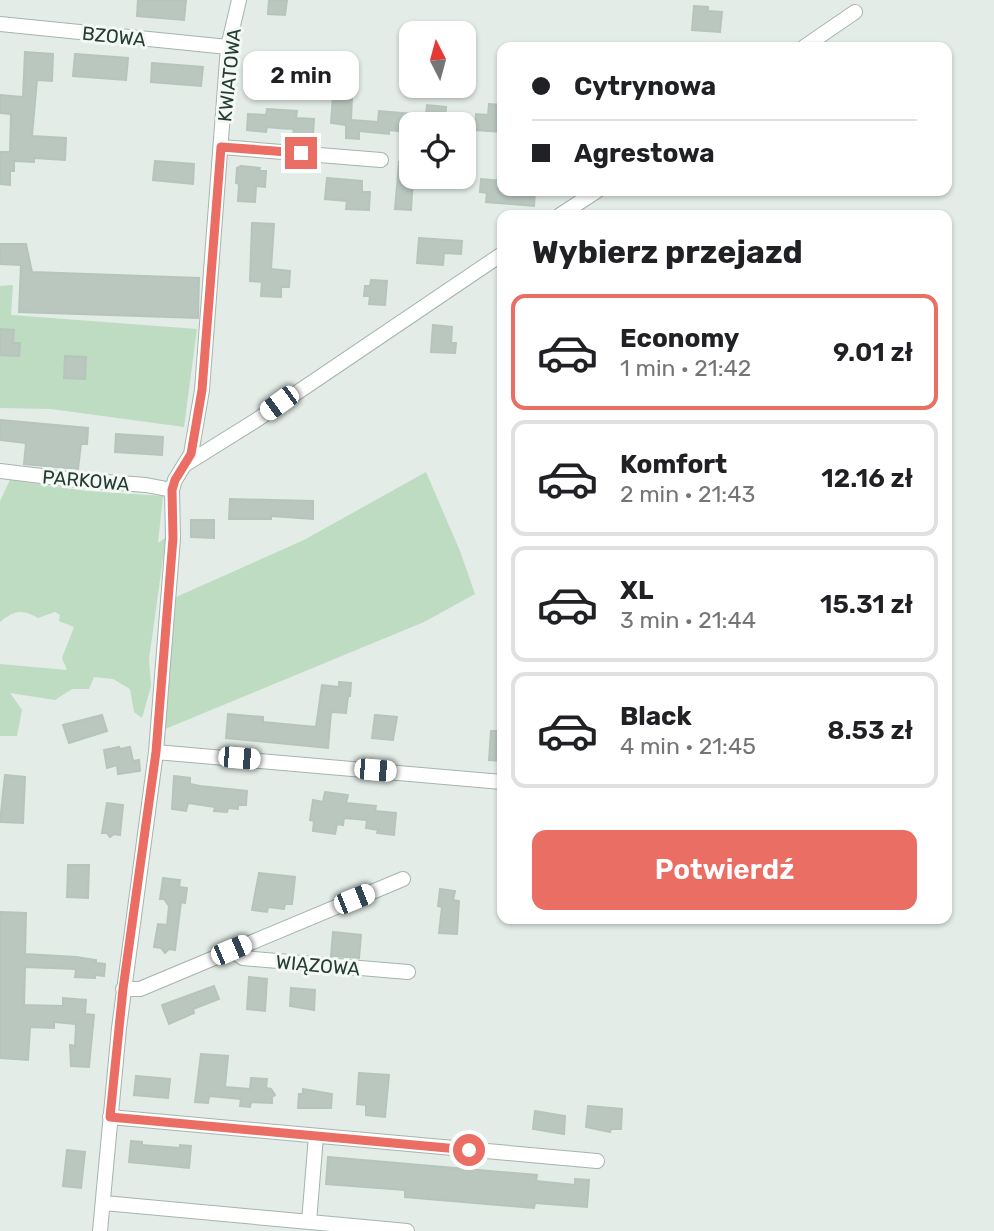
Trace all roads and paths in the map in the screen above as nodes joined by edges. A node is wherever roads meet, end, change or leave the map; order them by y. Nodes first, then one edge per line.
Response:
1 (239, 0) edge
2 (855, 12) dead end
3 (0, 24) edge
4 (811, 42) edge
5 (228, 47) junction
6 (221, 147) junction
7 (381, 160) dead end
8 (589, 196) edge
9 (568, 210) edge
10 (497, 257) edge
11 (186, 464) junction
12 (0, 471) edge
13 (172, 490) junction
14 (156, 752) junction
15 (497, 782) edge
16 (403, 879) dead end
17 (231, 950) junction
18 (408, 972) dead end
19 (123, 989) junction
20 (110, 1117) junction
21 (316, 1136) junction
22 (597, 1161) dead end
23 (104, 1203) junction
24 (309, 1222) junction
25 (100, 1231) edge
26 (407, 1231) edge

1 - 5 street, KWIATOWA
2 - 4 street
3 - 5 street, BZOWA
5 - 6 street, KWIATOWA
6 - 7 street
6 - 11 street, KWIATOWA
8 - 9 street
10 - 11 street
11 - 13 street, KWIATOWA
12 - 13 street, PARKOWA
13 - 14 street, KWIATOWA
14 - 15 street
14 - 19 street, KWIATOWA
16 - 17 street
17 - 18 street, WIĄZOWA
17 - 19 street
19 - 20 street, KWIATOWA
20 - 21 street
20 - 23 street, KWIATOWA
21 - 22 street
21 - 24 street
23 - 24 street
23 - 25 street, KWIATOWA
24 - 26 street

